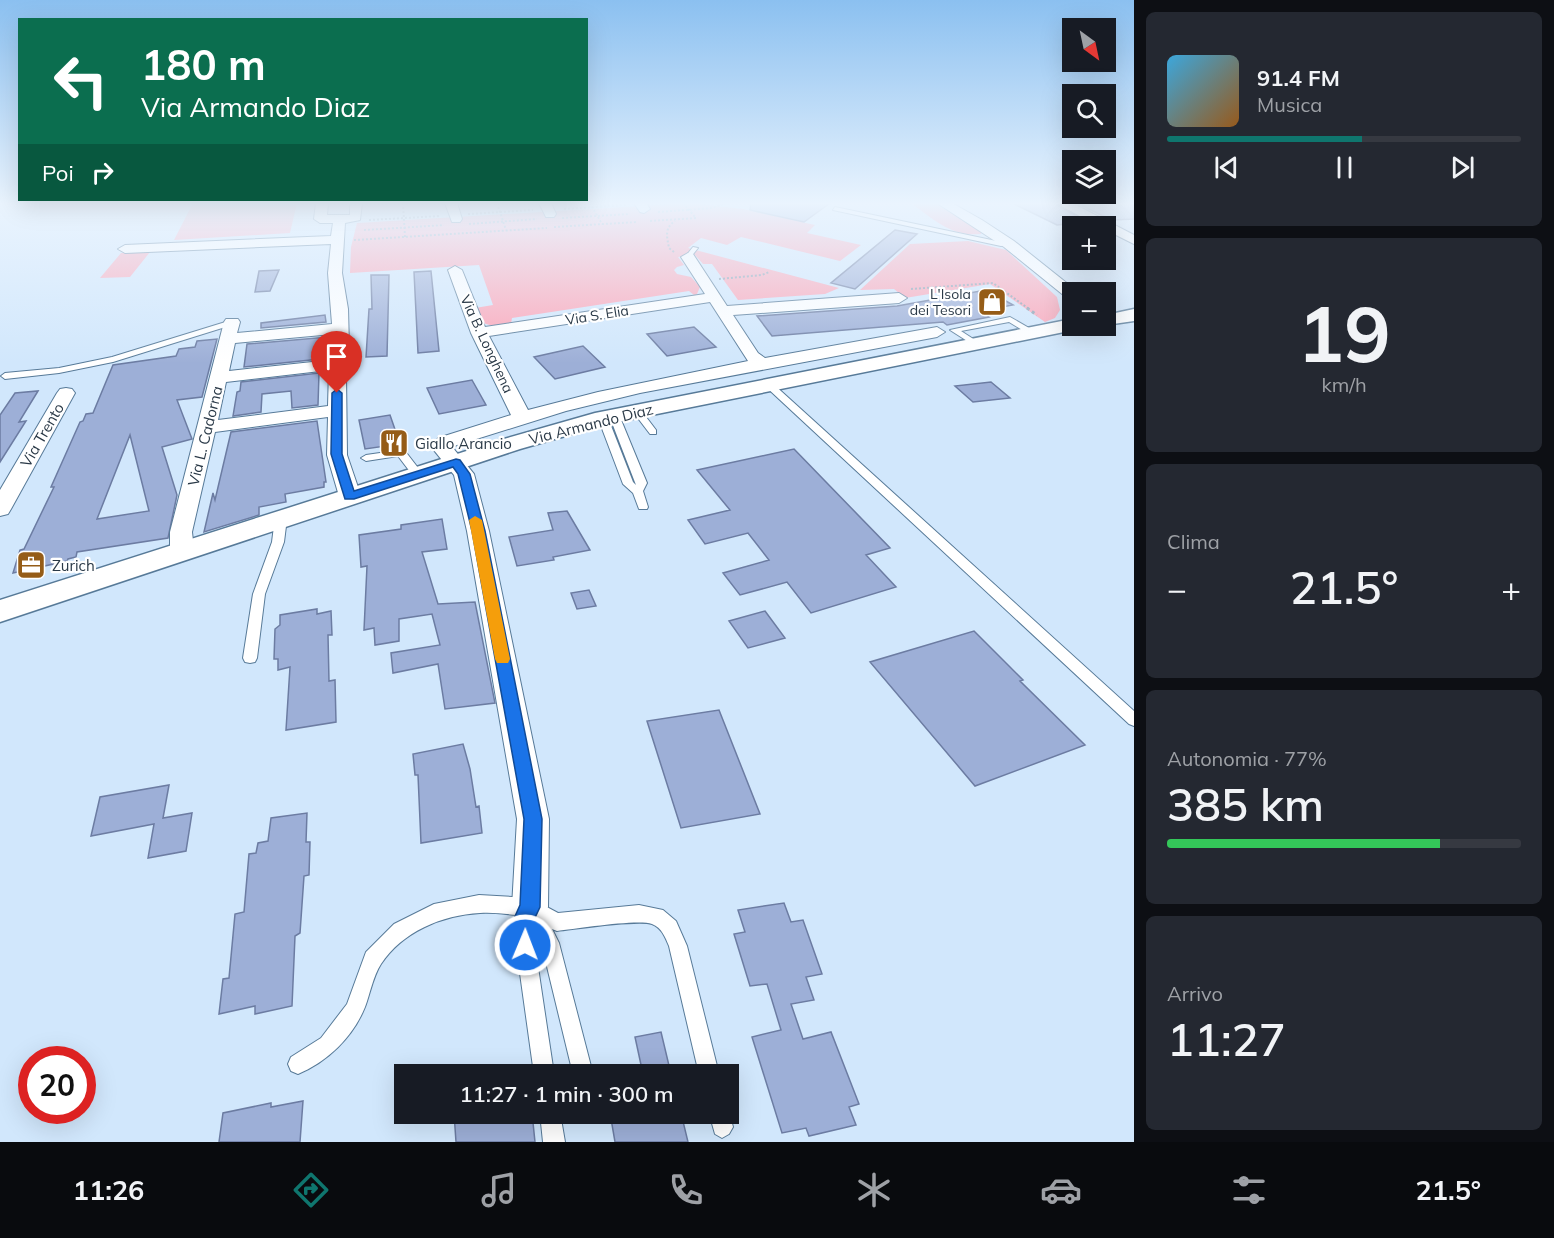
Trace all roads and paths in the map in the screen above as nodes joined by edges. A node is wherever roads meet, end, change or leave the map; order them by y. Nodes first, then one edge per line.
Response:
1 (337, 256) edge
2 (689, 256) edge
3 (1021, 256) edge
4 (455, 270) dead end
5 (769, 272) dead end
6 (704, 280) junction
7 (716, 297) junction
8 (899, 298) dead end
9 (1062, 300) edge
10 (1134, 310) edge
11 (724, 311) junction
12 (1116, 313) edge
13 (1062, 314) edge
14 (1116, 314) edge
15 (1134, 315) edge
16 (340, 328) junction
17 (230, 331) junction
18 (479, 333) junction
19 (935, 342) junction
20 (339, 364) junction
21 (765, 374) junction
22 (5, 376) dead end
23 (220, 377) junction
24 (66, 393) dead end
25 (337, 410) junction
26 (618, 415) junction
27 (522, 417) junction
28 (208, 427) junction
29 (653, 432) dead end
30 (366, 458) dead end
31 (456, 463) junction
32 (418, 475) junction
33 (350, 496) junction
34 (644, 507) dead end
35 (0, 508) edge
36 (281, 518) junction
37 (182, 550) junction
38 (0, 611) edge
39 (250, 658) dead end
40 (1134, 720) edge
41 (530, 907) junction
42 (298, 1064) dead end
43 (543, 1064) edge
44 (580, 1064) edge
45 (707, 1064) edge
46 (552, 1124) edge
47 (554, 1142) edge

1 - 16 street
2 - 6 street
3 - 9 street
4 - 18 street, Via B. Longhena
5 - 6 path
6 - 7 street
7 - 11 street
7 - 18 street, Via S. Elia
8 - 11 street
10 - 12 street
11 - 21 street
13 - 19 street, Via Armando Diaz
14 - 15 street
16 - 17 street
16 - 20 street
17 - 22 lane
17 - 23 street, Via L. Cadorna
18 - 27 street, Via B. Longhena
19 - 21 street, Via Armando Diaz
19 - 21 street
20 - 23 street
20 - 25 street
21 - 26 street, Via Armando Diaz
21 - 27 street
21 - 40 lane
23 - 28 street, Via L. Cadorna
24 - 35 street, Via Trento
25 - 28 street
25 - 33 street
26 - 29 lane
26 - 31 street, Via Armando Diaz
26 - 34 lane
27 - 31 street
28 - 37 street, Via L. Cadorna
30 - 32 lane
31 - 32 street, Via Armando Diaz
31 - 41 street
32 - 33 street, Via Armando Diaz
33 - 36 street, Via Armando Diaz
36 - 37 street, Via Armando Diaz
36 - 39 lane
37 - 38 street, Via Armando Diaz
41 - 42 lane
41 - 43 lane
41 - 44 lane
41 - 45 lane
46 - 47 lane

